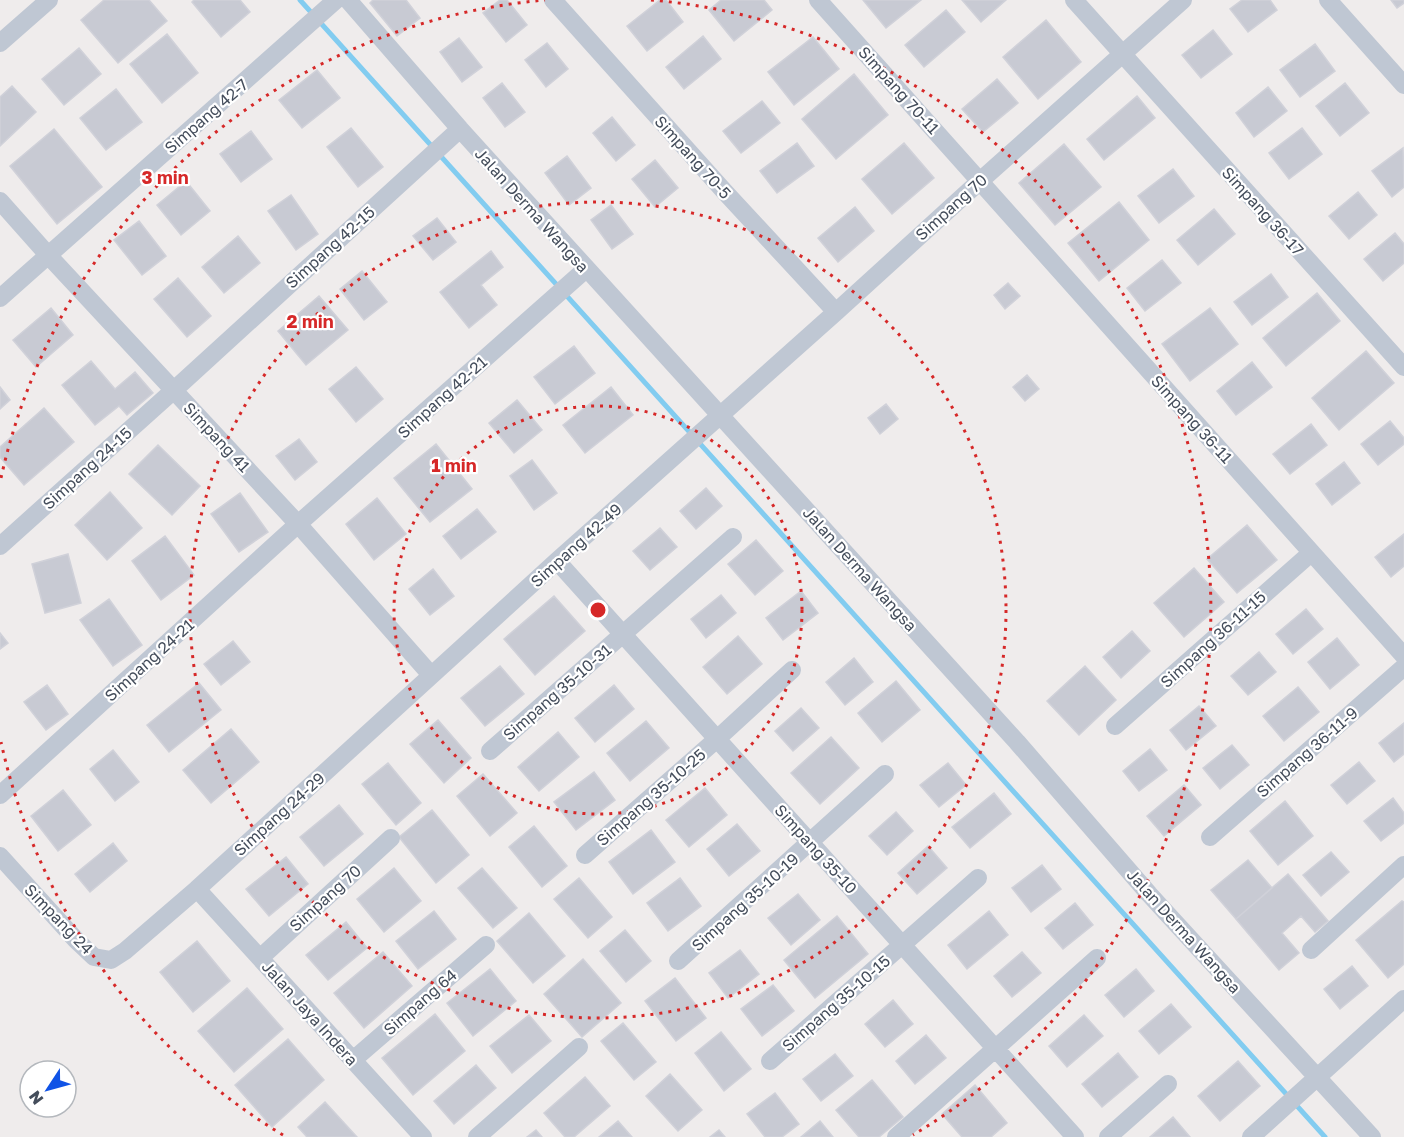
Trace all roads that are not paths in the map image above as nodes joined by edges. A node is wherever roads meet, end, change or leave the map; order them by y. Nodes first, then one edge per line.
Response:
1 (49, 0) edge
2 (348, 0) edge
3 (553, 0) edge
4 (818, 0) edge
5 (1074, 0) edge
6 (1183, 0) edge
7 (1328, 0) edge
8 (331, 5) edge
9 (0, 43) edge
10 (1123, 54) junction
11 (1404, 85) edge
12 (460, 129) junction
13 (980, 181) junction
14 (0, 201) edge
15 (48, 255) junction
16 (580, 275) junction
17 (0, 298) edge
18 (836, 312) junction
19 (1404, 367) edge
20 (174, 390) junction
21 (715, 421) junction
22 (298, 524) junction
23 (733, 537) dead end
24 (0, 546) edge
25 (1311, 552) junction
26 (558, 561) junction
27 (623, 634) junction
28 (1404, 656) edge
29 (1404, 667) edge
30 (792, 670) dead end
31 (431, 675) junction
32 (1115, 726) dead end
33 (717, 739) junction
34 (490, 751) dead end
35 (885, 774) dead end
36 (0, 795) edge
37 (1210, 837) dead end
38 (391, 838) dead end
39 (811, 842) junction
40 (585, 855) dead end
41 (0, 856) edge
42 (1404, 865) edge
43 (978, 878) dead end
44 (197, 889) junction
45 (486, 945) dead end
46 (902, 945) junction
47 (1311, 950) dead end
48 (125, 951) joint
49 (260, 958) junction
50 (1097, 958) dead end
51 (678, 961) dead end
52 (1404, 999) edge
53 (579, 1047) dead end
54 (996, 1049) junction
55 (353, 1060) junction
56 (770, 1061) dead end
57 (1317, 1076) junction
58 (1168, 1084) dead end
59 (423, 1137) edge
60 (477, 1137) edge
61 (896, 1137) edge
62 (1075, 1137) edge
63 (1108, 1137) edge
64 (1251, 1137) edge
65 (1372, 1137) edge

1 - 9 street
2 - 12 street, Jalan Derma Wangsa
3 - 18 street, Simpang 70-5
4 - 13 street, Simpang 70-11
5 - 10 street, Simpang 36-17
6 - 10 street, Simpang 70
7 - 11 street
8 - 15 street, Simpang 42-7
10 - 13 street, Simpang 70
10 - 19 street, Simpang 36-17
12 - 16 street, Jalan Derma Wangsa
12 - 20 street, Simpang 42-15
13 - 18 street, Simpang 70
13 - 25 street, Simpang 36-11
14 - 15 street, Simpang 41
15 - 17 street, Simpang 42-7
15 - 20 street, Simpang 41
16 - 21 street, Jalan Derma Wangsa
16 - 22 street, Simpang 42-21
18 - 21 street, Simpang 70
20 - 22 street, Simpang 41
20 - 24 street, Simpang 24-15
21 - 26 street, Simpang 42-49
21 - 57 street, Jalan Derma Wangsa
22 - 31 street, Simpang 41
22 - 36 street, Simpang 24-21
23 - 27 street, Simpang 35-10-31
25 - 28 street, Simpang 36-11
25 - 32 street, Simpang 36-11-15
26 - 27 street, Simpang 35-10
26 - 31 street, Simpang 42-49
27 - 33 street, Simpang 35-10
27 - 34 street, Simpang 35-10-31
29 - 37 street, Simpang 36-11-9
30 - 33 street, Simpang 35-10-25
31 - 44 street, Simpang 24-29
33 - 39 street, Simpang 35-10
33 - 40 street, Simpang 35-10-25
35 - 39 street, Simpang 35-10-19
38 - 49 street, Simpang 70
39 - 46 street, Simpang 35-10
39 - 51 street, Simpang 35-10-19
41 - 48 street, Simpang 24
42 - 47 street
43 - 46 street, Simpang 35-10-15
44 - 48 street, Simpang 24-29
44 - 49 street, Jalan Jaya Indera
45 - 55 street, Simpang 64
46 - 54 street, Simpang 35-10
46 - 56 street, Simpang 35-10-15
49 - 55 street, Jalan Jaya Indera
50 - 54 street
52 - 57 street
53 - 60 street
54 - 61 street
54 - 62 street, Simpang 35-10
55 - 59 street, Jalan Jaya Indera
57 - 64 street
57 - 65 street, Jalan Derma Wangsa
58 - 63 street

